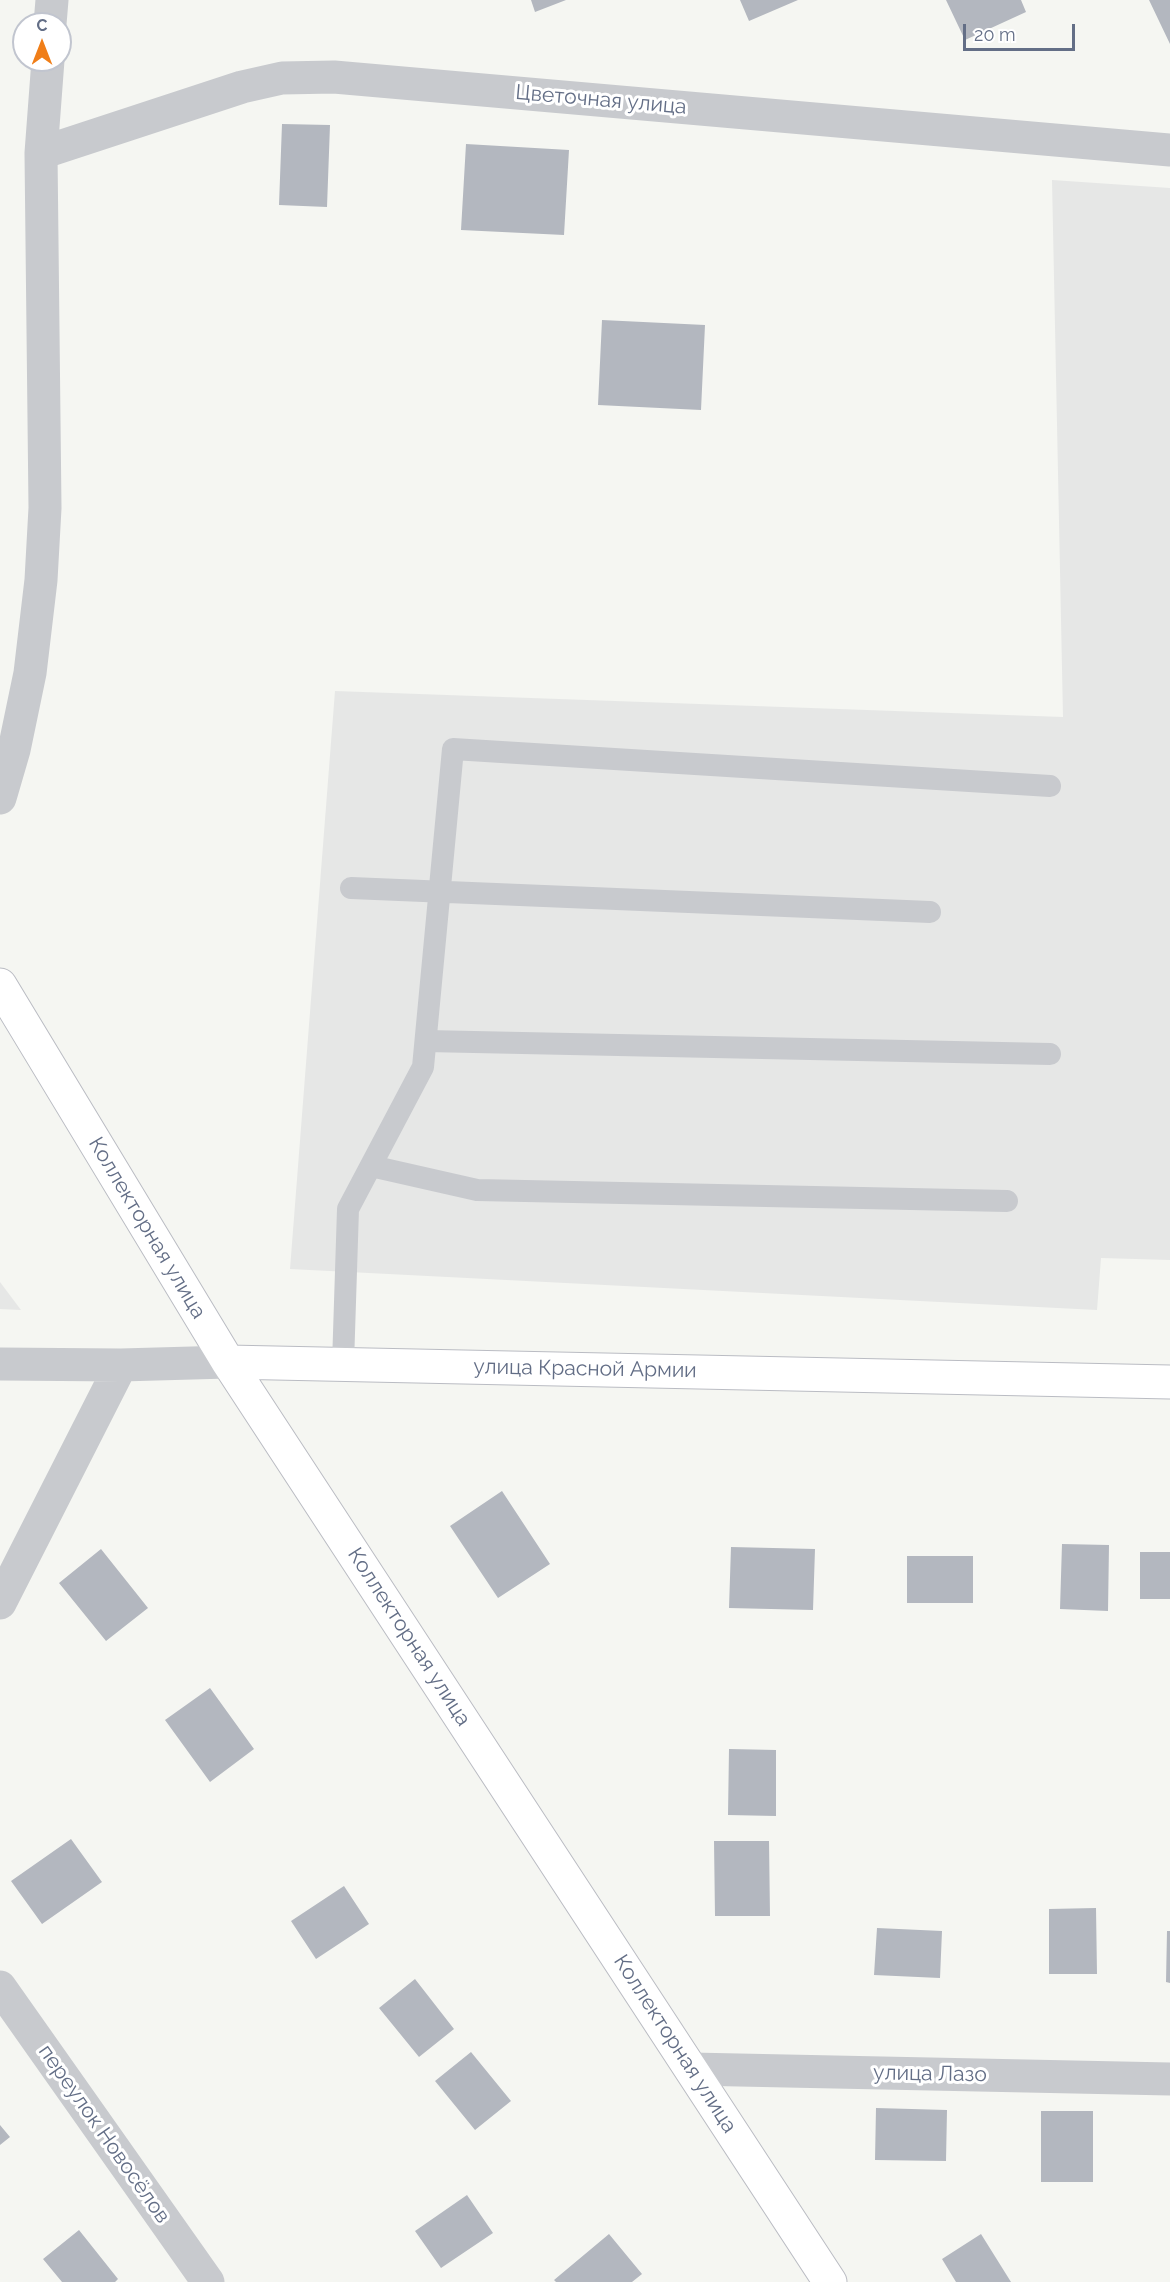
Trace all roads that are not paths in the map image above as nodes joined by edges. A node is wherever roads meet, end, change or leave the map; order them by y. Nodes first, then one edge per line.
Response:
1 (47, 72) edge
2 (1170, 150) edge
3 (41, 153) junction
4 (1050, 786) dead end
5 (0, 798) edge
6 (351, 888) dead end
7 (440, 892) junction
8 (930, 912) dead end
9 (0, 985) edge
10 (426, 1041) junction
11 (1050, 1054) dead end
12 (371, 1166) junction
13 (1007, 1201) dead end
14 (228, 1362) junction
15 (0, 1364) edge
16 (120, 1365) junction
17 (343, 1365) junction
18 (1170, 1382) edge
19 (0, 1603) edge
20 (0, 1987) edge
21 (691, 2069) junction
22 (1170, 2079) edge
23 (208, 2282) edge
24 (830, 2282) edge

1 - 3 street
2 - 3 street, Цветочная улица
3 - 5 street
4 - 7 lane
6 - 7 lane
7 - 8 lane
7 - 10 lane
9 - 14 street, Коллекторная улица
10 - 11 lane
10 - 12 lane
12 - 13 lane
12 - 17 lane
14 - 16 street, улица Красной Армии
14 - 17 street, улица Красной Армии
14 - 21 street, Коллекторная улица
15 - 16 street, улица Красной Армии
16 - 19 street
17 - 18 street, улица Красной Армии
20 - 23 street, переулок Новосёлов
21 - 22 street, улица Лазо
21 - 24 street, Коллекторная улица

